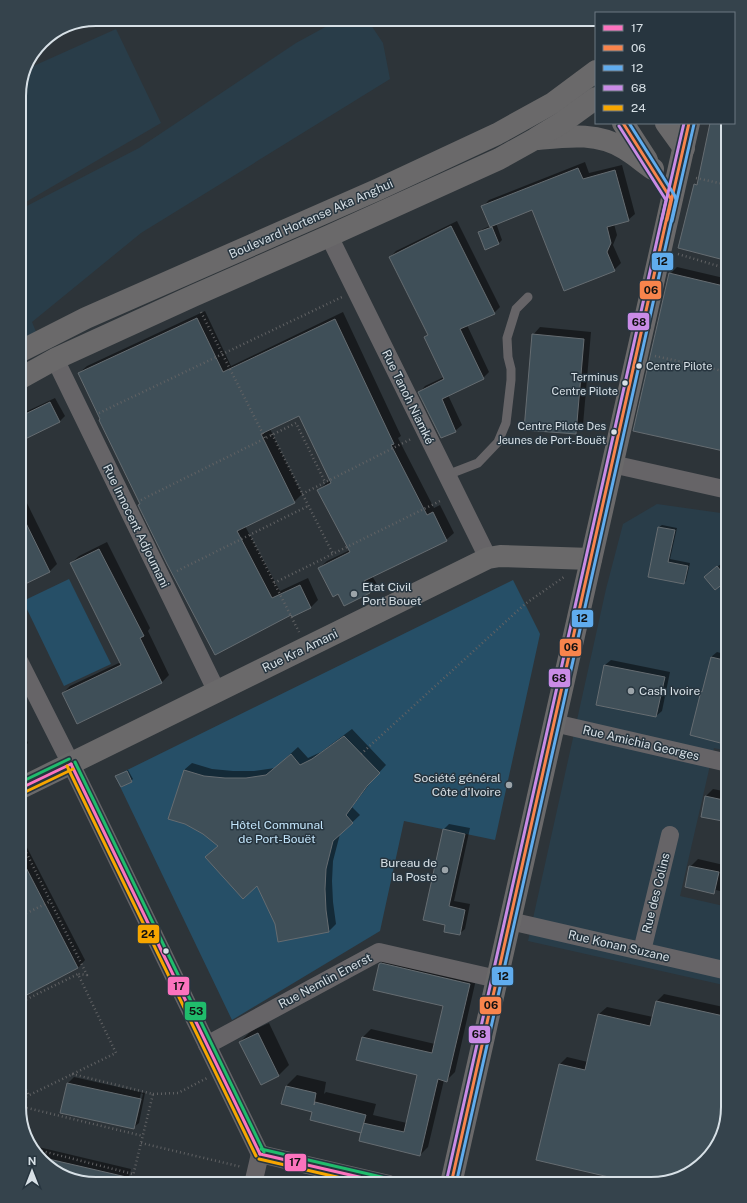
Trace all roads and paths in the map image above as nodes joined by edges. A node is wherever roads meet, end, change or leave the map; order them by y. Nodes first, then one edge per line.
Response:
1 (595, 75) edge
2 (595, 99) edge
3 (624, 124) edge
4 (667, 124) edge
5 (689, 124) edge
6 (535, 139) junction
7 (684, 148) junction
8 (653, 169) junction
9 (678, 173) junction
10 (721, 183) edge
11 (671, 198) junction
12 (329, 236) junction
13 (660, 249) junction
14 (721, 267) edge
15 (355, 290) junction
16 (193, 296) junction
17 (528, 297) dead end
18 (26, 348) edge
19 (637, 352) junction
20 (222, 354) junction
21 (55, 359) junction
22 (721, 370) edge
23 (26, 375) edge
24 (84, 420) junction
25 (426, 432) junction
26 (272, 434) junction
27 (265, 438) junction
28 (612, 464) junction
29 (447, 475) junction
30 (326, 482) junction
31 (721, 488) edge
32 (455, 493) junction
33 (302, 494) junction
34 (308, 506) junction
35 (127, 507) junction
36 (250, 535) junction
37 (333, 554) junction
38 (488, 558) junction
39 (591, 559) junction
40 (565, 577) dead end
41 (162, 579) junction
42 (274, 583) junction
43 (307, 647) junction
44 (26, 675) edge
45 (217, 692) junction
46 (554, 722) junction
47 (361, 754) dead end
48 (721, 761) edge
49 (71, 764) junction
50 (26, 786) edge
51 (670, 835) dead end
52 (26, 852) edge
53 (50, 901) junction
54 (26, 913) edge
55 (510, 921) junction
56 (642, 951) junction
57 (721, 969) edge
58 (78, 974) junction
59 (497, 979) junction
60 (26, 1000) edge
61 (207, 1045) junction
62 (220, 1072) junction
63 (71, 1074) junction
64 (26, 1090) edge
65 (153, 1094) junction
66 (29, 1096) junction
67 (26, 1097) edge
68 (26, 1108) edge
69 (142, 1136) junction
70 (141, 1143) junction
71 (41, 1151) edge
72 (256, 1170) edge
73 (133, 1174) junction
74 (132, 1177) edge
75 (323, 1177) edge
76 (453, 1177) edge

1 - 18 main road, Boulevard Hortense Aka Anghui
2 - 6 main road, Boulevard Hortense Aka Anghui
3 - 8 main road
4 - 7 main road
5 - 7 main road
6 - 8 main road
6 - 12 main road, Boulevard Hortense Aka Anghui
7 - 9 main road
8 - 11 main road
9 - 10 path
9 - 11 main road
11 - 13 main road
12 - 15 street, Rue Tanoh Niamké
12 - 16 main road, Boulevard Hortense Aka Anghui
13 - 14 path
13 - 19 main road
15 - 20 path
15 - 25 street, Rue Tanoh Niamké
16 - 20 path
16 - 21 main road, Boulevard Hortense Aka Anghui
17 - 29 lane
19 - 22 path
19 - 28 main road
20 - 24 path
20 - 27 path
21 - 23 main road, Boulevard Hortense Aka Anghui
21 - 24 street, Rue Innocent Adjoumani
24 - 35 street, Rue Innocent Adjoumani
25 - 29 street, Rue Tanoh Niamké
25 - 30 path
26 - 27 path
26 - 30 path
26 - 33 path
27 - 35 path
28 - 31 street
28 - 39 main road
29 - 32 street, Rue Tanoh Niamké
30 - 33 path
32 - 37 path
32 - 38 street, Rue Tanoh Niamké
33 - 34 path
34 - 36 path
34 - 37 path
35 - 41 street, Rue Innocent Adjoumani
36 - 41 path
36 - 42 path
37 - 42 path
38 - 39 main road, Rue Kra Amani
38 - 43 main road, Rue Kra Amani
39 - 46 main road
40 - 47 path
41 - 45 street, Rue Innocent Adjoumani
42 - 43 path
43 - 45 main road, Rue Kra Amani
44 - 49 street
45 - 49 main road, Rue Kra Amani
46 - 48 street, Rue Amichia Georges
46 - 55 main road
49 - 50 main road, Rue Kra Amani
49 - 61 street
51 - 56 street, Rue des Colins
52 - 53 path
53 - 54 path
53 - 58 path
55 - 56 street, Rue Konan Suzane
55 - 59 main road
56 - 57 street, Rue Konan Suzane
58 - 60 path
58 - 63 path
59 - 61 street, Rue Nemlin Enerst
59 - 76 main road
61 - 62 street
62 - 65 path
62 - 72 street
63 - 65 path
63 - 66 path
64 - 66 path
65 - 69 path
66 - 67 path
68 - 69 path
69 - 70 path
70 - 72 path
70 - 73 path
71 - 73 path
72 - 75 street
73 - 74 path

